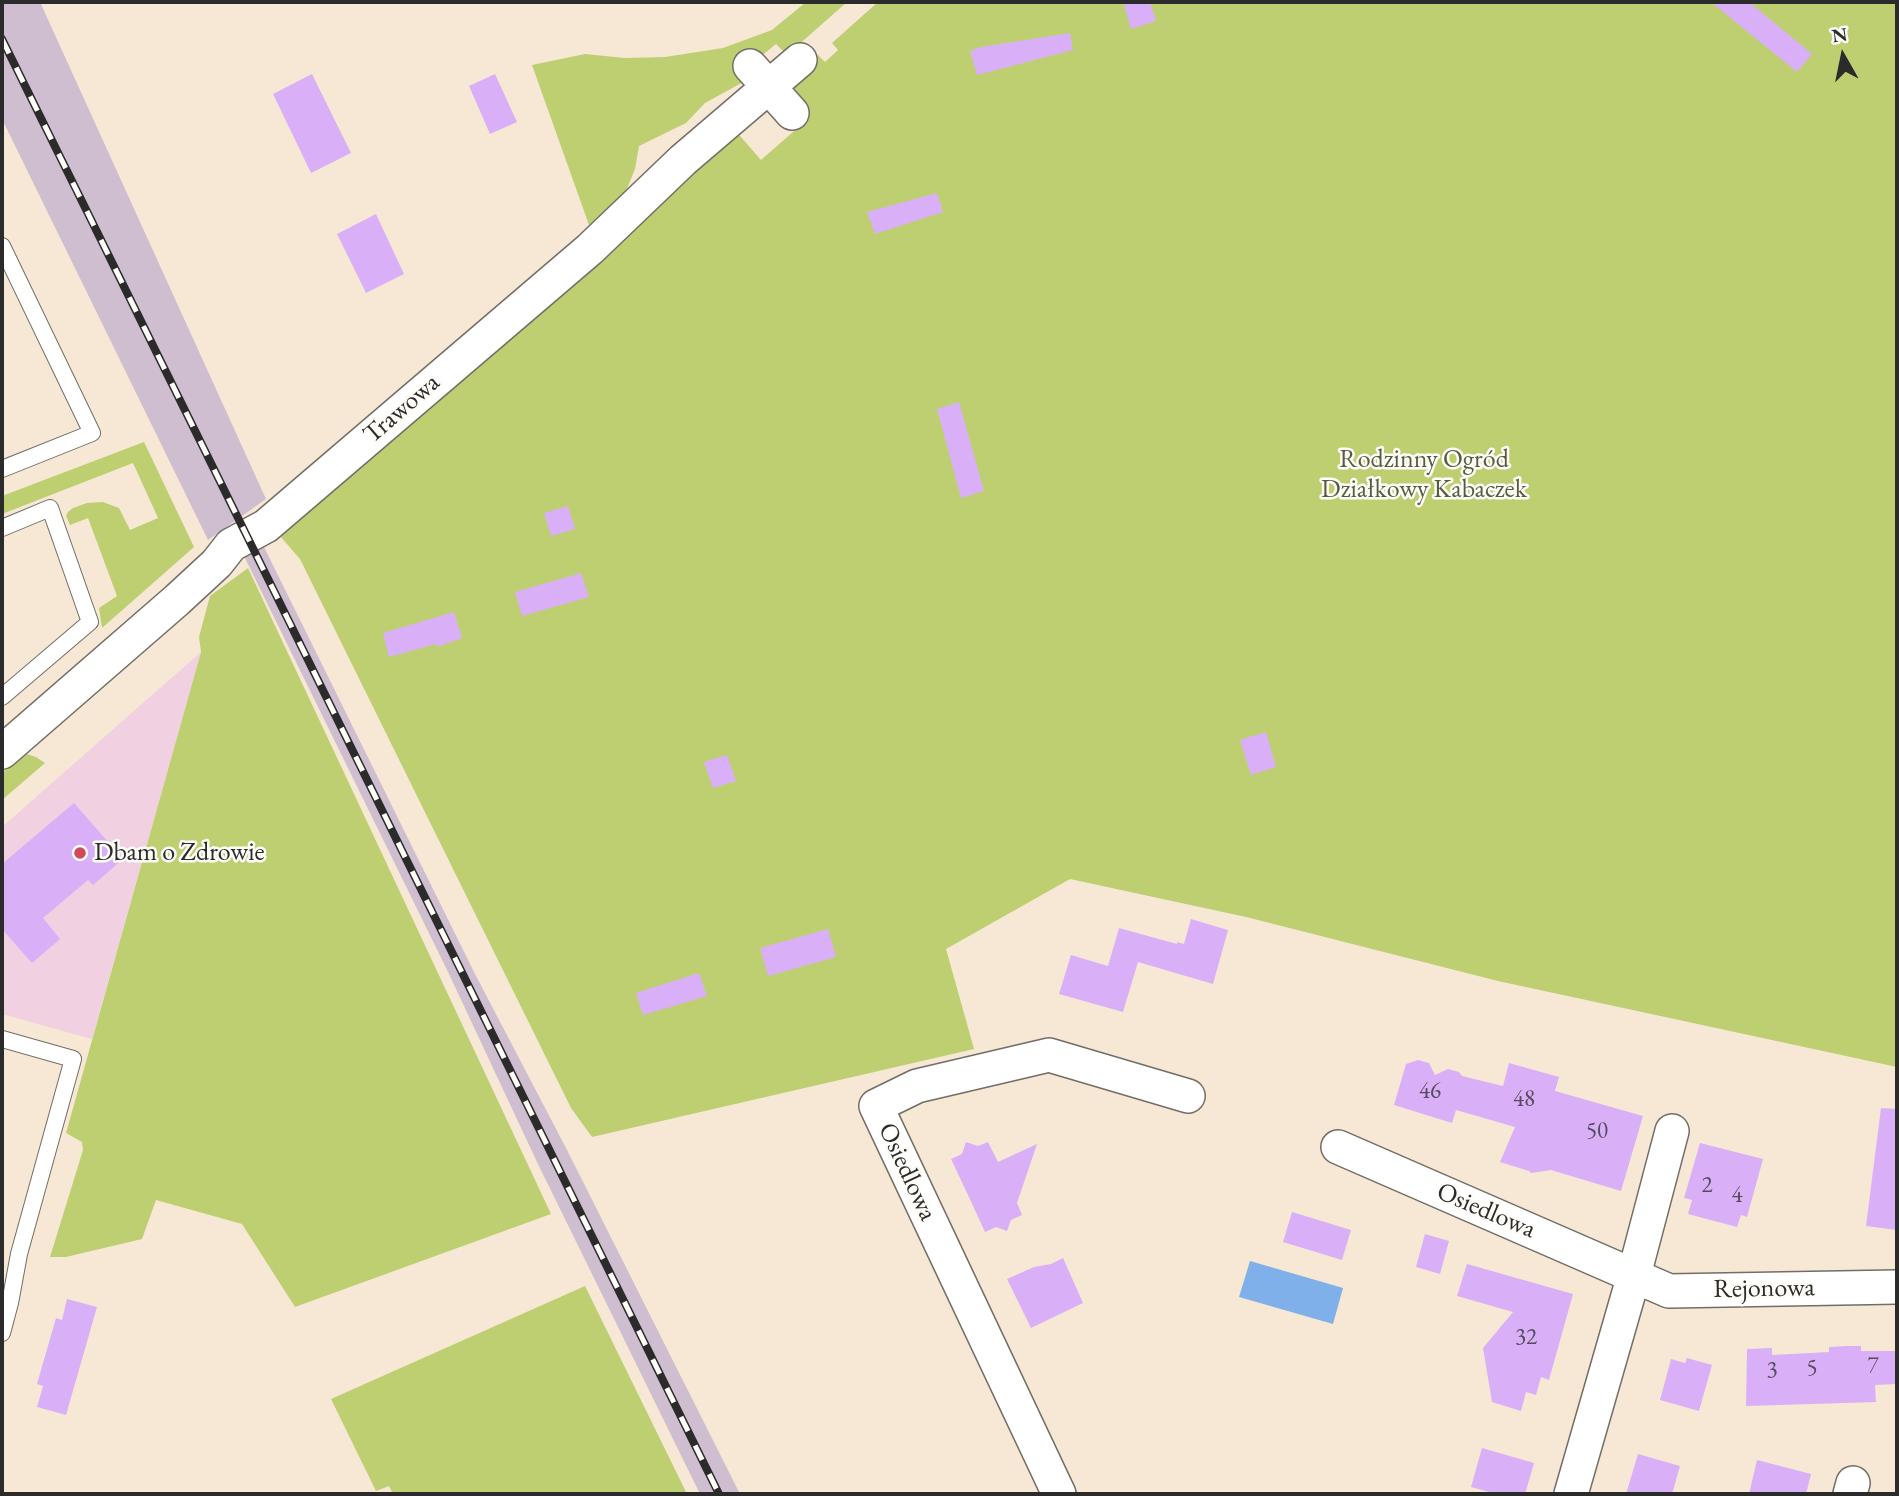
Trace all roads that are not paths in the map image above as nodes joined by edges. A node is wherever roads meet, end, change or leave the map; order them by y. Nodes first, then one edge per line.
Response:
1 (800, 60) dead end
2 (759, 76) junction
3 (792, 113) dead end
4 (2, 246) edge
5 (2, 469) edge
6 (2, 528) edge
7 (2, 697) edge
8 (2, 752) edge
9 (2, 1039) edge
10 (1188, 1096) dead end
11 (1672, 1131) dead end
12 (1338, 1147) dead end
13 (1634, 1275) junction
14 (1897, 1287) edge
15 (2, 1333) edge
16 (1059, 1494) edge
17 (1571, 1494) edge

1 - 2 street, Trawowa
2 - 3 street
2 - 8 street, Trawowa
4 - 5 lane
6 - 7 lane
9 - 15 lane
10 - 16 street, Osiedlowa
11 - 13 street
12 - 13 street, Osiedlowa
13 - 14 street, Rejonowa
13 - 17 street

